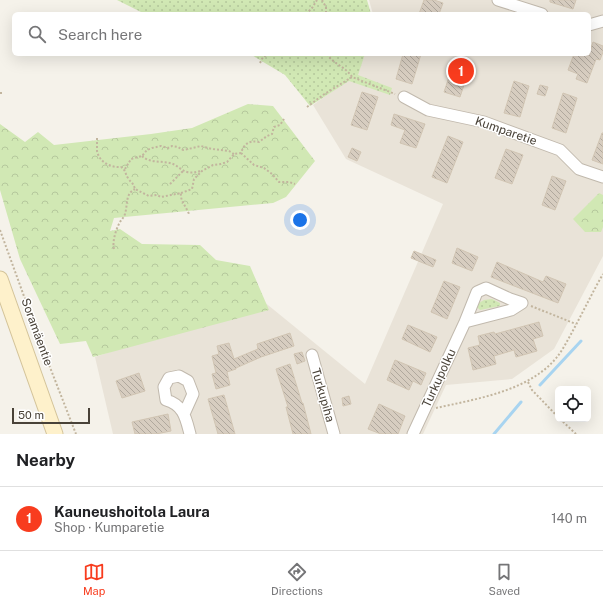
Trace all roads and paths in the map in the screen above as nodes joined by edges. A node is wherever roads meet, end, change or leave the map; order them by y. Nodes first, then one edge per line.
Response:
1 (318, 0) edge
2 (322, 0) edge
3 (498, 0) edge
4 (308, 12) edge
5 (326, 12) edge
6 (536, 12) edge
7 (603, 21) edge
8 (591, 24) edge
9 (265, 56) edge
10 (328, 56) edge
11 (260, 63) dead end
12 (352, 77) junction
13 (404, 97) joint
14 (307, 107) dead end
15 (284, 119) dead end
16 (97, 138) dead end
17 (234, 154) junction
18 (241, 154) junction
19 (142, 156) junction
20 (125, 170) junction
21 (184, 171) junction
22 (202, 171) junction
23 (603, 177) edge
24 (170, 184) dead end
25 (295, 184) dead end
26 (135, 189) junction
27 (181, 193) junction
28 (190, 214) dead end
29 (0, 230) edge
30 (114, 250) dead end
31 (603, 274) edge
32 (0, 280) edge
33 (522, 302) junction
34 (465, 322) junction
35 (576, 324) junction
36 (312, 355) dead end
37 (528, 382) junction
38 (435, 408) dead end
39 (184, 414) dead end
40 (555, 414) edge
41 (563, 422) edge
42 (55, 434) edge
43 (76, 434) edge
44 (190, 434) edge
45 (334, 434) edge
46 (412, 434) edge
47 (576, 434) edge

1 - 4 path
2 - 5 path
3 - 6 street
7 - 8 street
9 - 11 path
10 - 12 path
12 - 13 path
12 - 14 path
13 - 23 street, Kumparetie
15 - 18 path
16 - 20 path
17 - 18 path
17 - 19 path
17 - 22 path
18 - 25 path
19 - 20 path
19 - 21 path
20 - 26 path
21 - 22 path
21 - 24 path
22 - 27 path
26 - 27 path
26 - 30 path
27 - 28 path
29 - 43 path, Soramäentie
31 - 35 path
32 - 42 street, Soramäentie
33 - 34 street
33 - 34 street, Turkupolku
33 - 35 path
34 - 46 street, Turkupolku
35 - 37 path
36 - 45 street, Turkupiha
37 - 38 path
37 - 40 path
39 - 44 street
41 - 47 path

